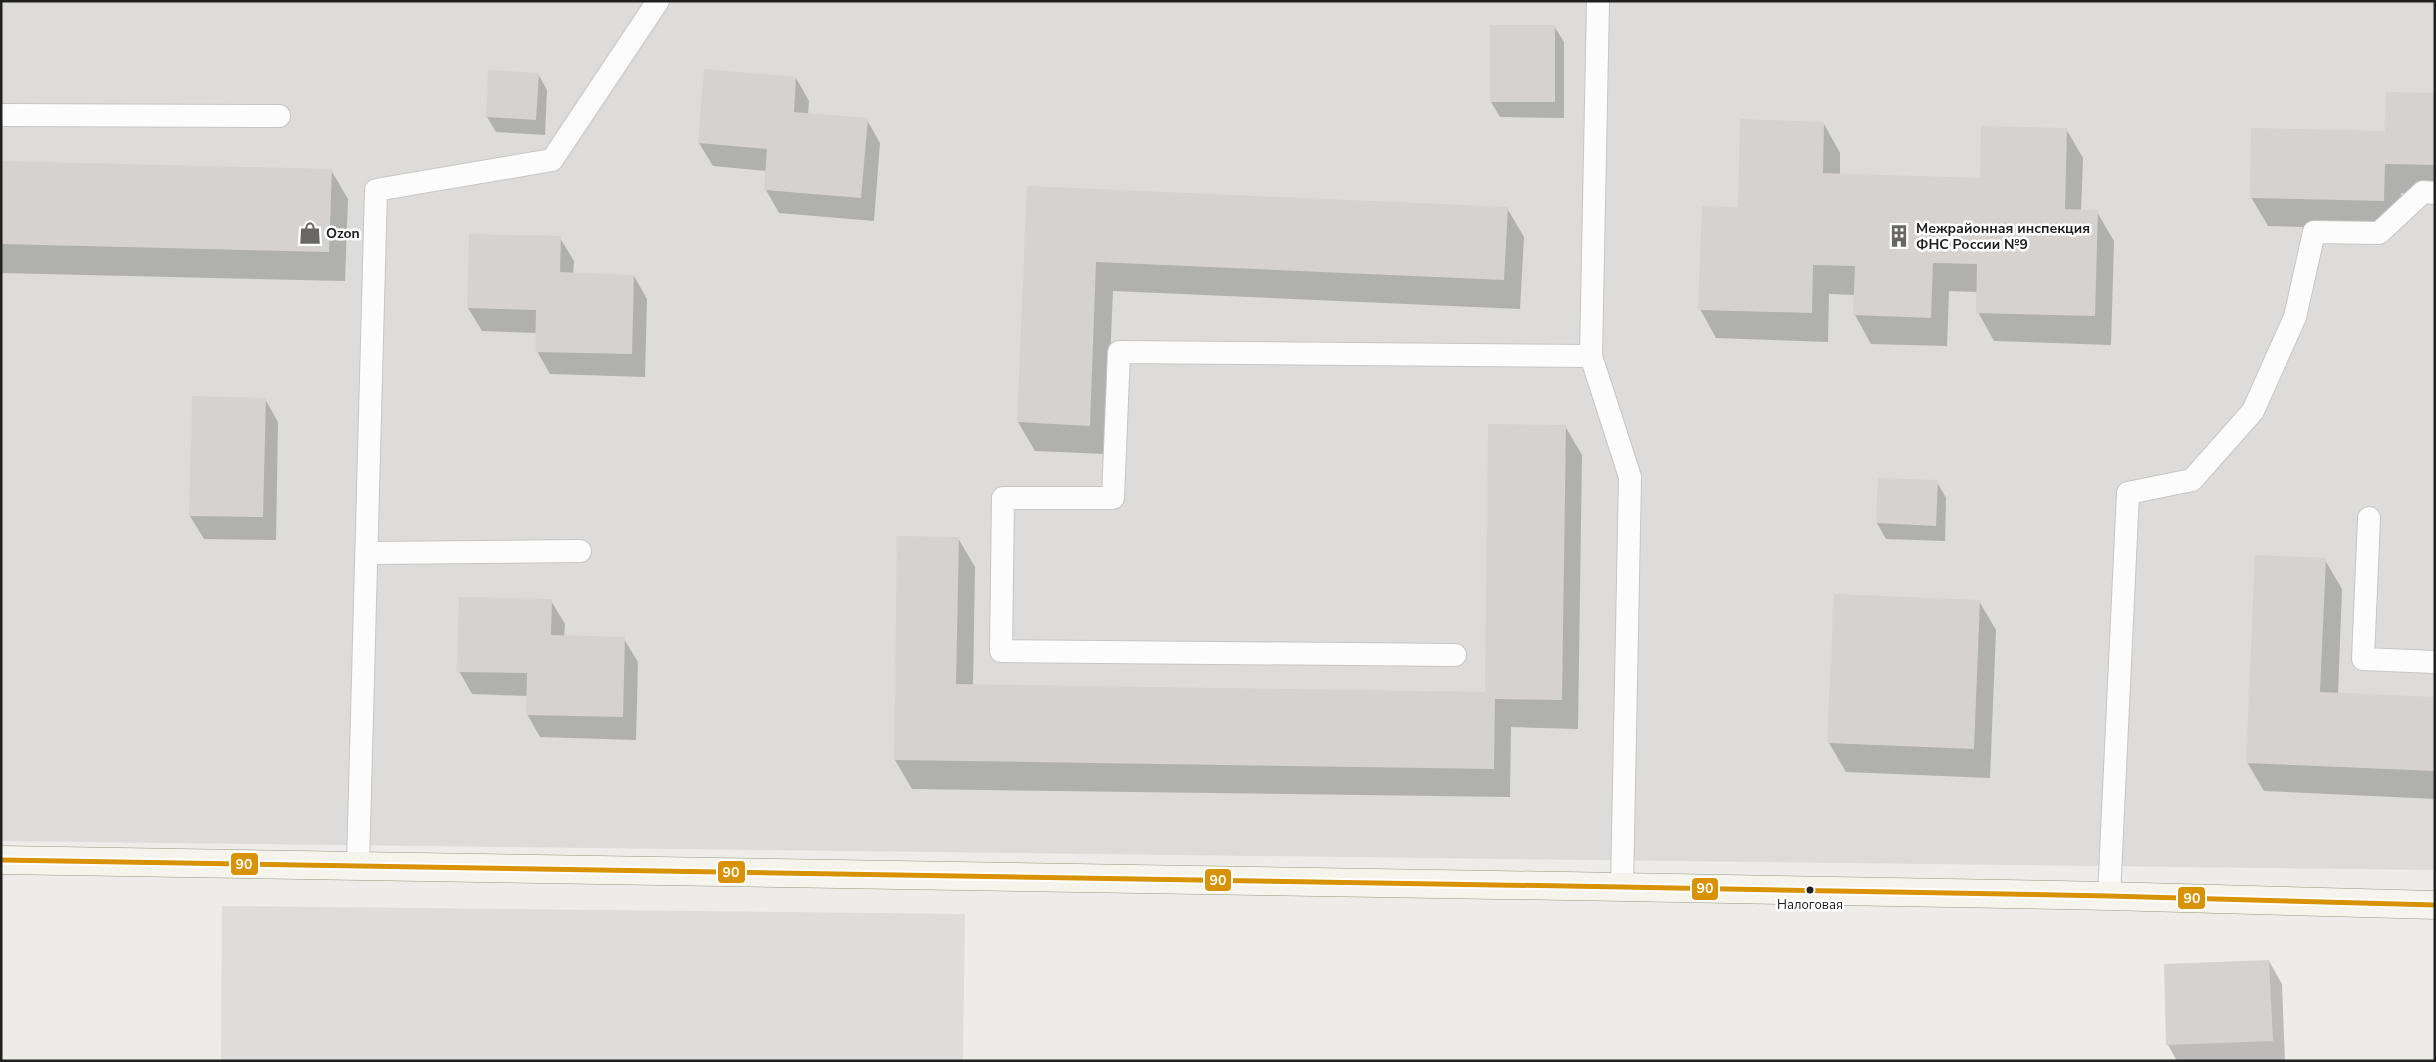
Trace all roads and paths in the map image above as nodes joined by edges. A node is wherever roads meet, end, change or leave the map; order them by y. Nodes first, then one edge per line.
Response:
1 (658, 1) edge
2 (1598, 1) edge
3 (1, 115) edge
4 (279, 116) dead end
5 (2435, 192) edge
6 (1591, 356) junction
7 (2369, 518) dead end
8 (580, 551) dead end
9 (368, 553) junction
10 (1455, 655) dead end
11 (2435, 662) edge
12 (1, 860) edge
13 (358, 865) junction
14 (1622, 887) junction
15 (2110, 896) junction
16 (2435, 905) edge

1 - 9 lane
2 - 6 lane
3 - 4 lane
5 - 15 lane
6 - 10 lane
6 - 14 lane
7 - 11 lane
8 - 9 lane
9 - 13 lane
12 - 13 main road
13 - 14 main road
14 - 15 main road
15 - 16 main road

